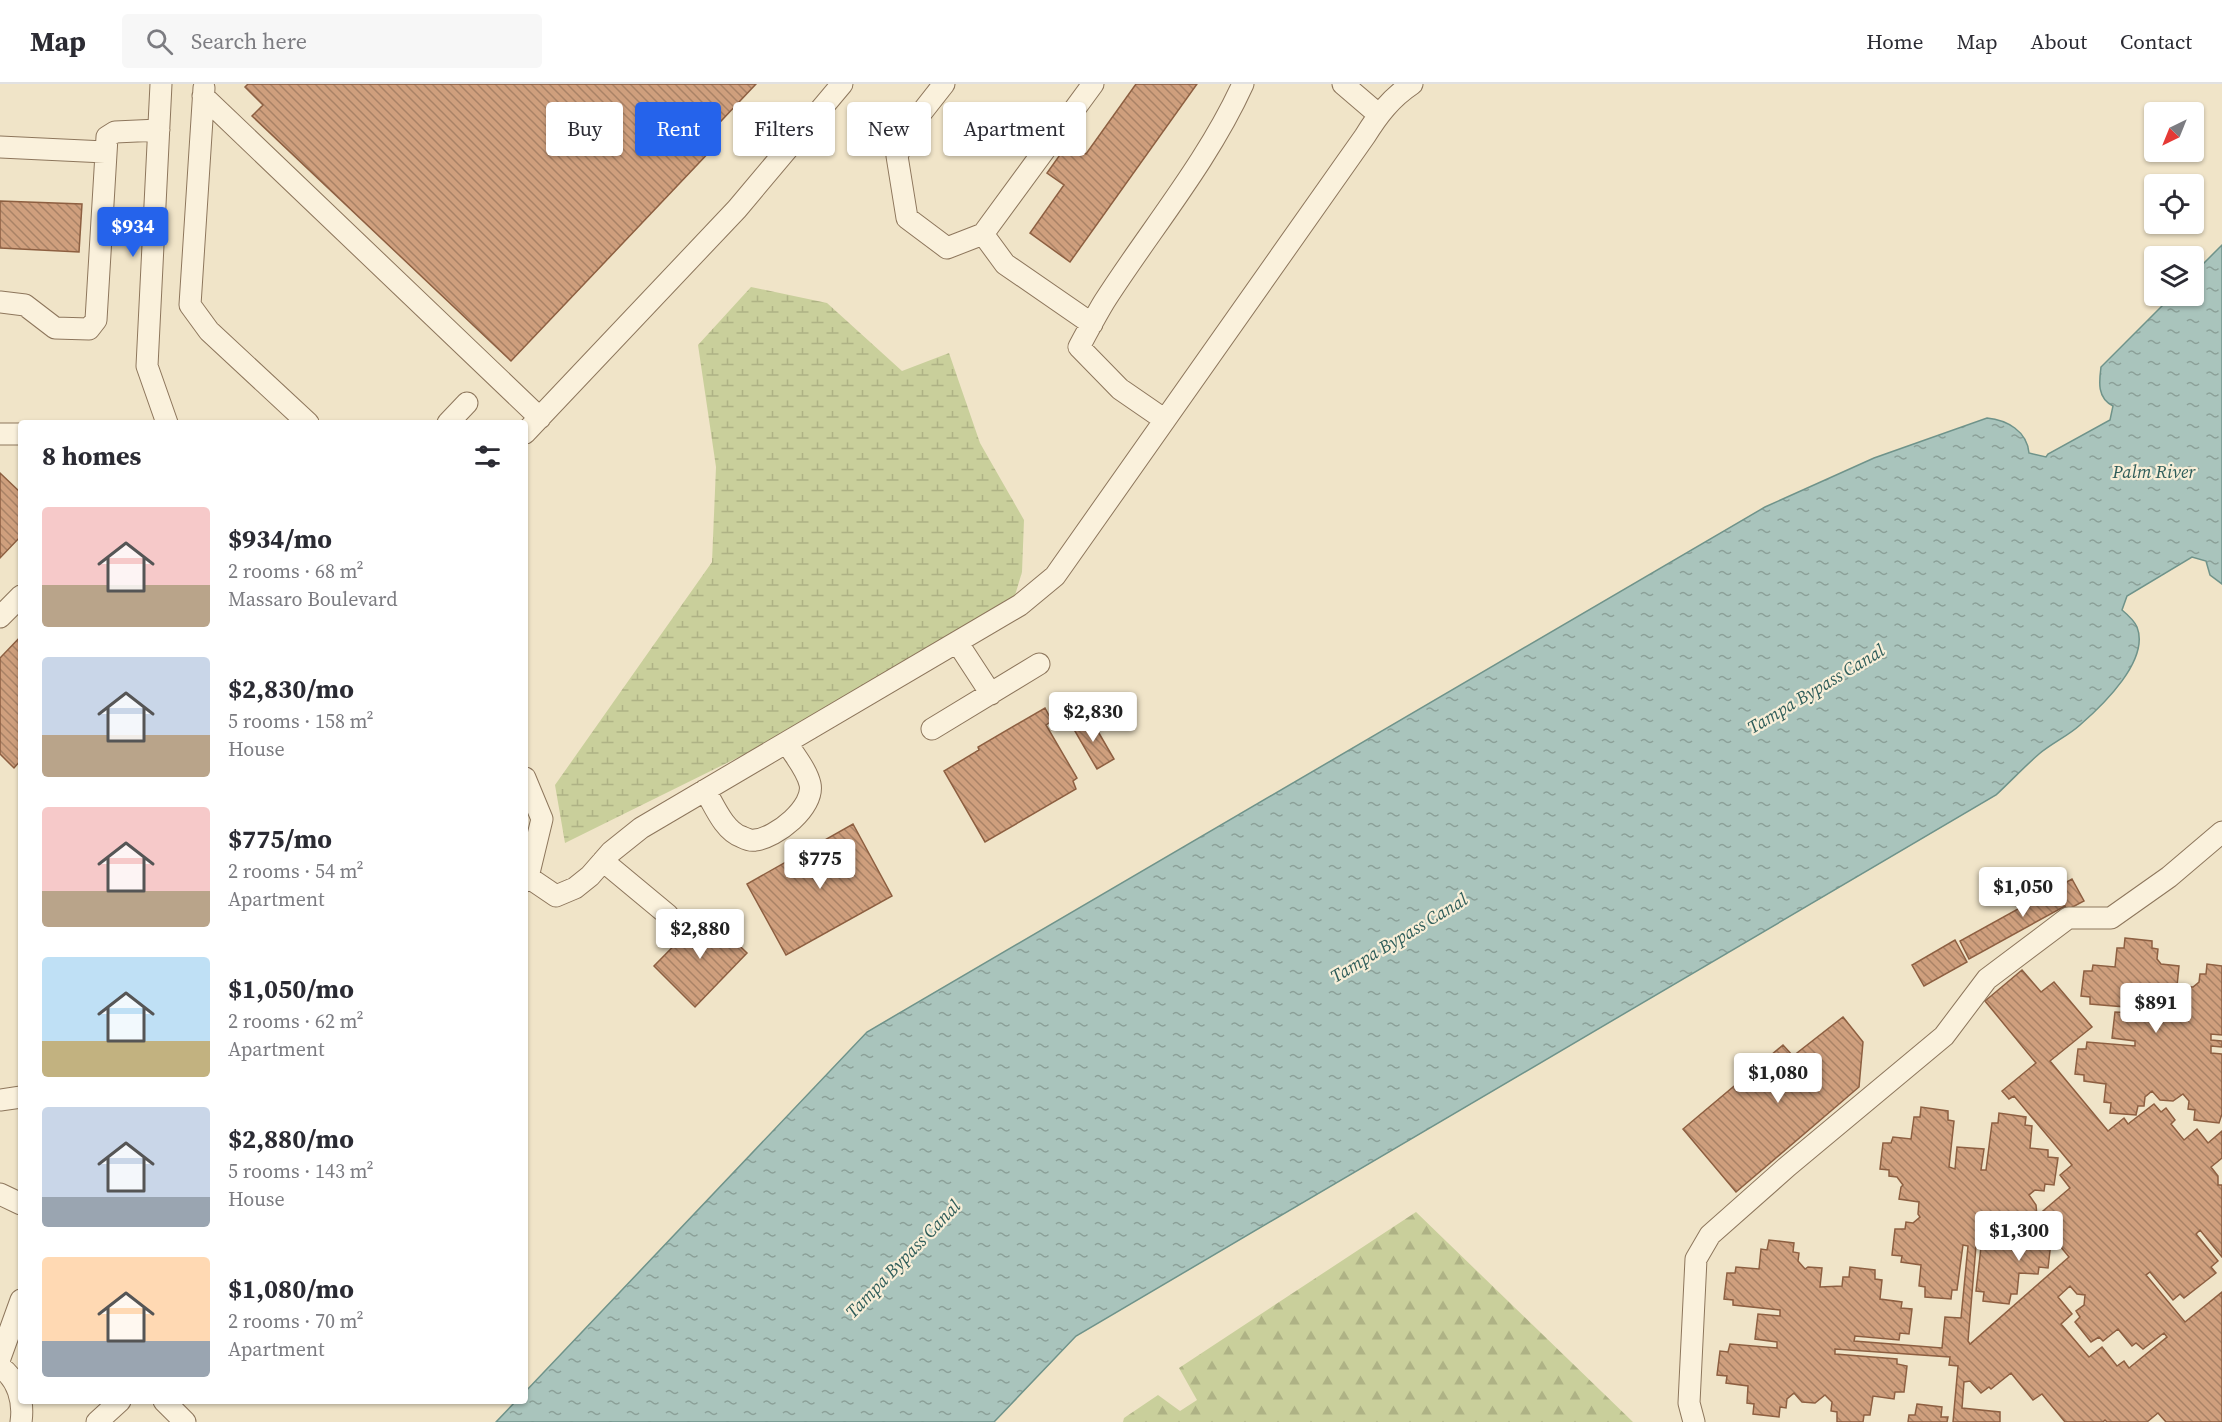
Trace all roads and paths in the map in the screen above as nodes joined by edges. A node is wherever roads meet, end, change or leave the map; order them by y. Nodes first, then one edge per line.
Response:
1 (161, 84) edge
2 (842, 84) edge
3 (944, 84) edge
4 (1093, 84) edge
5 (1243, 84) edge
6 (1343, 84) edge
7 (1412, 84) edge
8 (204, 90) edge
9 (1378, 114) junction
10 (159, 130) junction
11 (0, 147) edge
12 (105, 152) junction
13 (983, 234) junction
14 (0, 302) edge
15 (1092, 324) junction
16 (467, 403) dead end
17 (540, 418) junction
18 (165, 420) edge
19 (305, 420) edge
20 (451, 420) edge
21 (1165, 420) junction
22 (528, 430) edge
23 (0, 434) edge
24 (18, 434) edge
25 (18, 599) edge
26 (0, 617) edge
27 (957, 642) junction
28 (1039, 664) dead end
29 (991, 694) junction
30 (932, 729) dead end
31 (787, 743) junction
32 (528, 785) edge
33 (705, 790) junction
34 (2222, 832) edge
35 (603, 861) junction
36 (528, 875) edge
37 (528, 880) edge
38 (668, 915) dead end
39 (18, 1097) edge
40 (0, 1100) edge
41 (0, 1194) edge
42 (18, 1203) edge
43 (18, 1308) edge
44 (0, 1358) edge
45 (0, 1367) edge
46 (18, 1388) edge
47 (20, 1404) edge
48 (117, 1404) edge
49 (167, 1404) edge
50 (21, 1422) edge
51 (98, 1422) edge
52 (185, 1422) edge
53 (1694, 1422) edge

1 - 10 street
2 - 17 street
3 - 13 street
4 - 13 street
5 - 15 street
6 - 9 street
7 - 9 street
8 - 17 street
8 - 19 street
9 - 21 street
10 - 12 street
10 - 18 street
11 - 12 street
12 - 14 street
13 - 15 street
15 - 21 street
16 - 20 street
17 - 22 street
21 - 27 street
23 - 24 street
25 - 26 street
27 - 29 street
27 - 31 street
28 - 29 street
29 - 30 street
31 - 33 street
31 - 33 street
32 - 36 street
33 - 35 street
34 - 53 street
35 - 37 street
35 - 38 street
39 - 40 street
41 - 42 street
43 - 44 street
45 - 46 street
47 - 50 street
48 - 51 street
49 - 52 street

